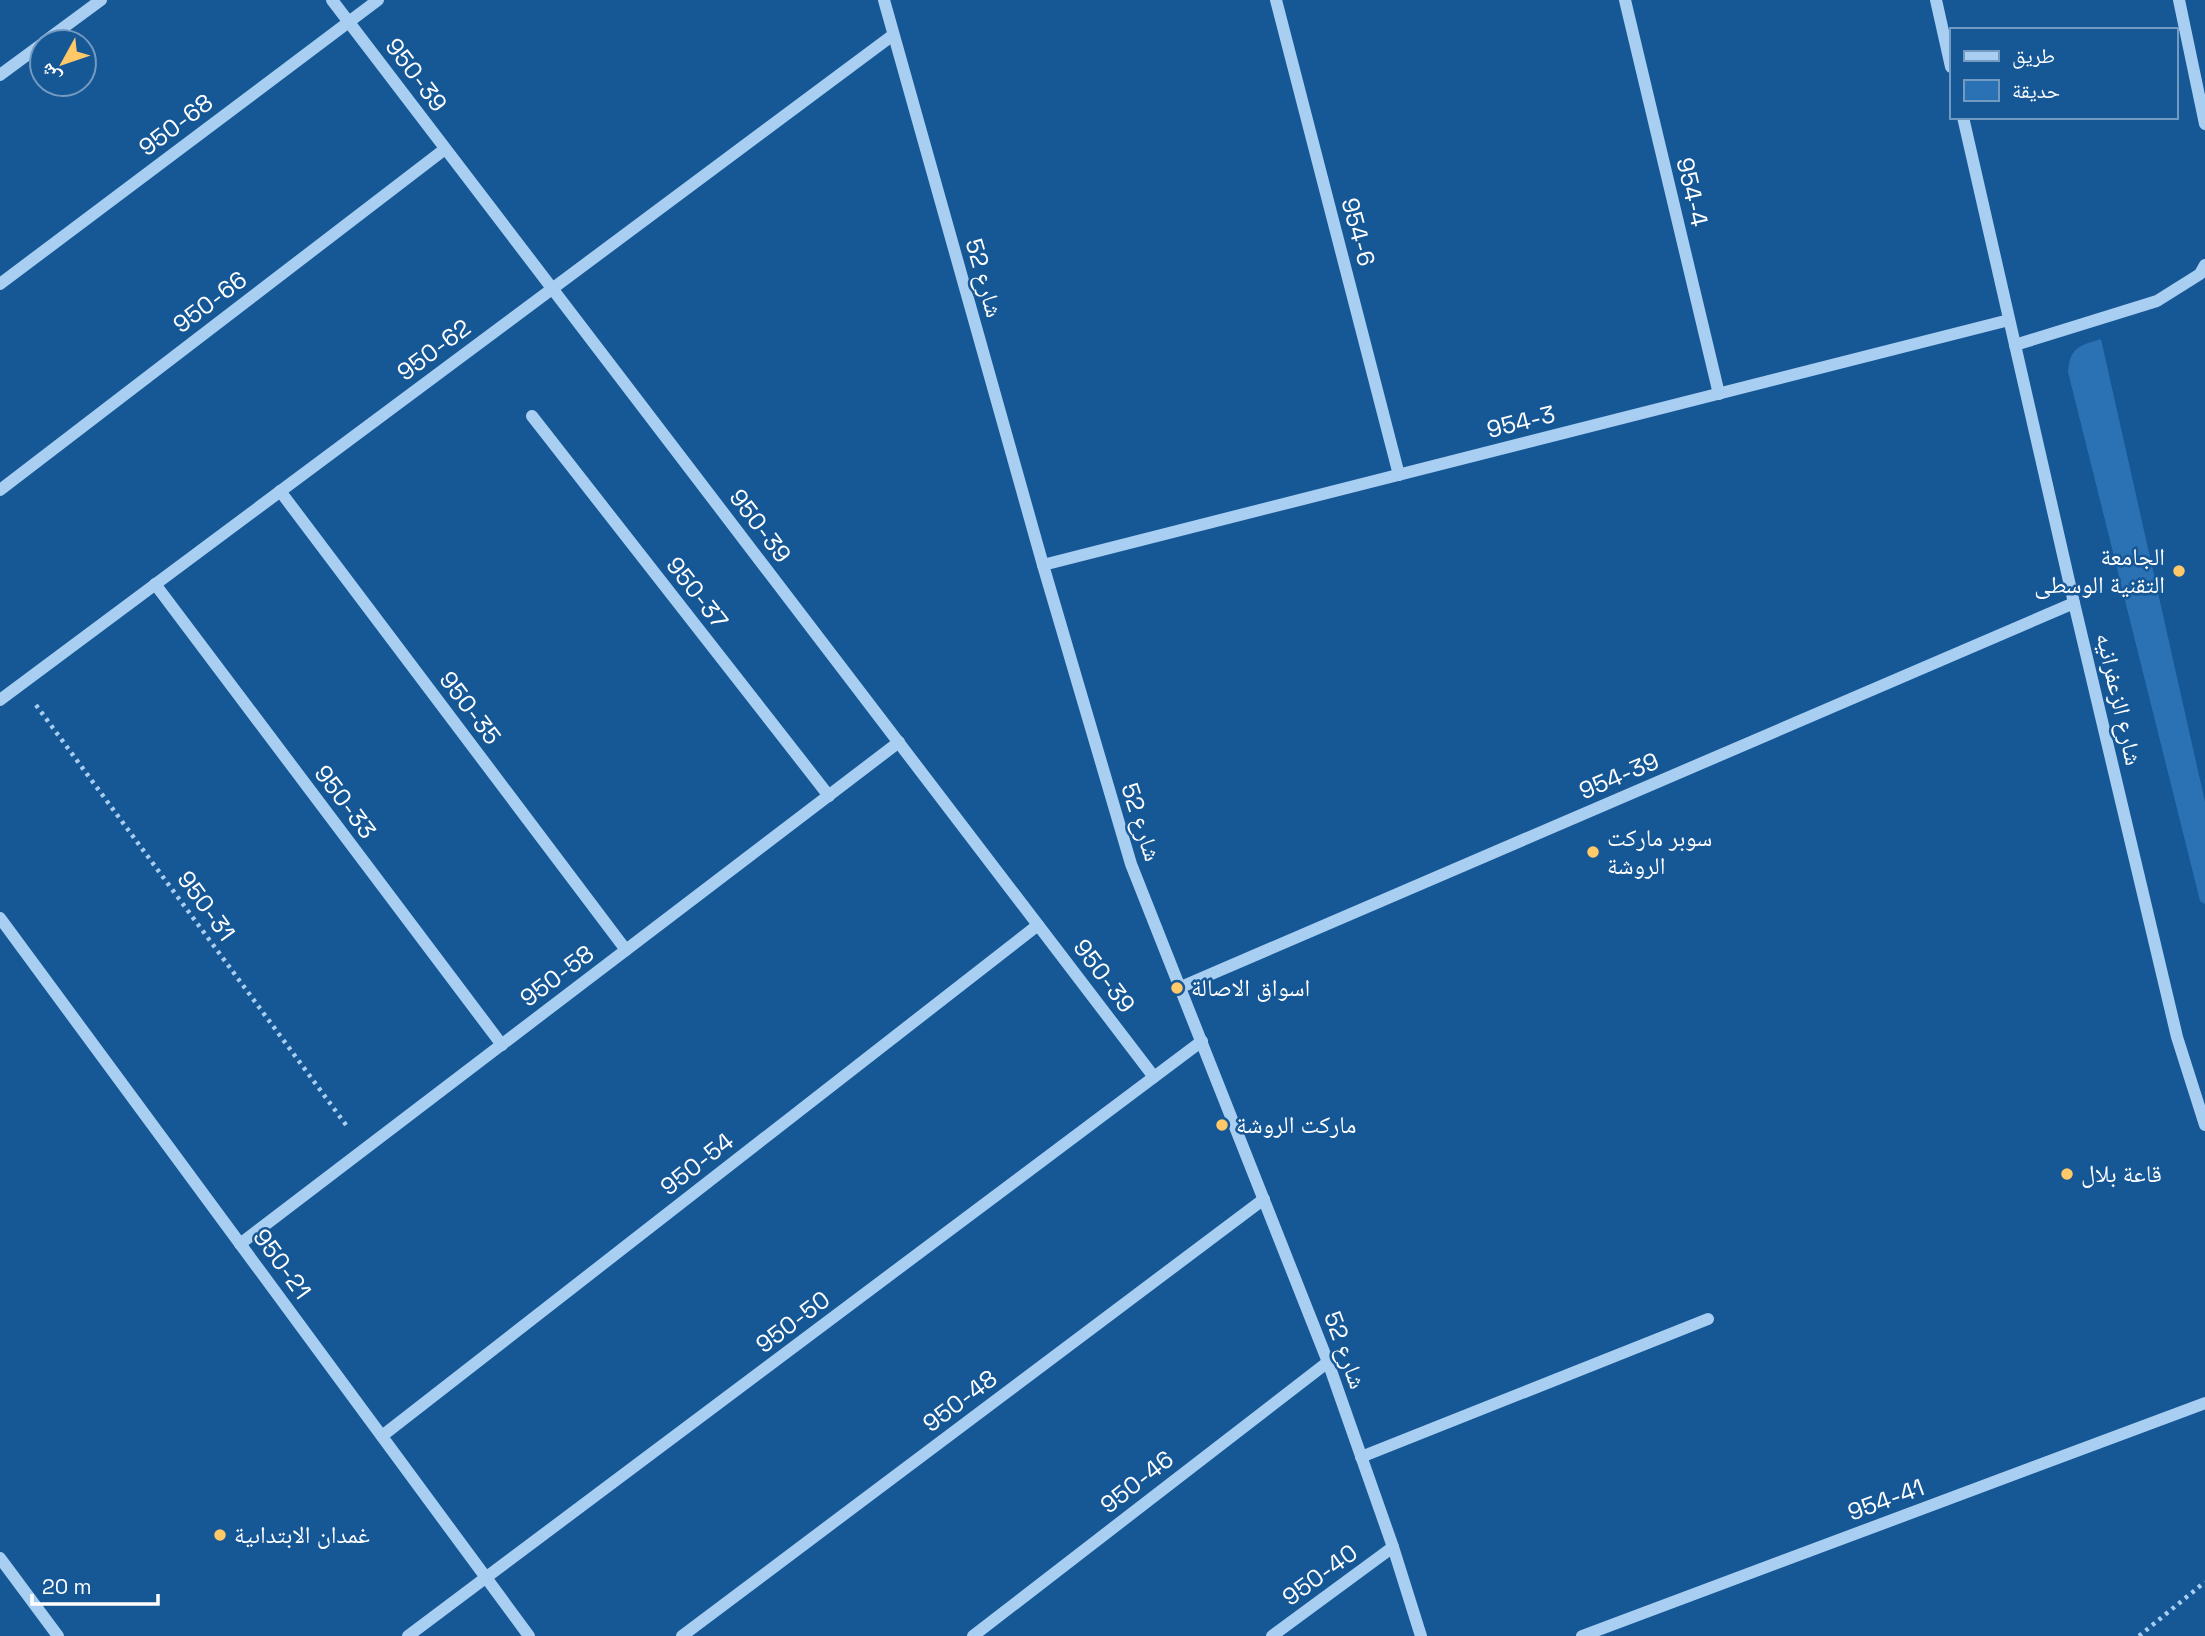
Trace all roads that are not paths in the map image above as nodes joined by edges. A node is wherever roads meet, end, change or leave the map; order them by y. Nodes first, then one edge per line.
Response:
1 (101, 0) edge
2 (332, 0) edge
3 (378, 0) edge
4 (884, 0) edge
5 (1276, 0) edge
6 (1625, 0) edge
7 (1936, 0) edge
8 (2179, 0) edge
9 (349, 22) junction
10 (63, 28) edge
11 (893, 35) junction
12 (28, 54) edge
13 (1950, 63) edge
14 (0, 75) edge
15 (1963, 119) edge
16 (2205, 124) edge
17 (445, 149) junction
18 (2205, 265) edge
19 (0, 284) edge
20 (552, 288) junction
21 (2009, 320) junction
22 (2015, 345) junction
23 (1718, 394) junction
24 (532, 416) dead end
25 (1399, 475) junction
26 (0, 489) edge
27 (281, 491) junction
28 (1043, 565) junction
29 (155, 584) junction
30 (2074, 603) junction
31 (0, 700) edge
32 (899, 742) junction
33 (829, 796) junction
34 (0, 918) edge
35 (1038, 925) junction
36 (626, 950) junction
37 (1181, 987) junction
38 (1202, 1041) junction
39 (502, 1045) junction
40 (1154, 1077) junction
41 (2205, 1125) edge
42 (1264, 1199) junction
43 (240, 1244) junction
44 (1708, 1319) dead end
45 (1328, 1362) junction
46 (2205, 1403) edge
47 (382, 1436) junction
48 (1361, 1457) junction
49 (1393, 1547) junction
50 (0, 1558) edge
51 (486, 1578) junction
52 (58, 1636) edge
53 (408, 1636) edge
54 (529, 1636) edge
55 (682, 1636) edge
56 (973, 1636) edge
57 (1272, 1636) edge
58 (1421, 1636) edge
59 (1582, 1636) edge

1 - 10 street
2 - 9 street, 950-39
3 - 9 street, 950-68
4 - 11 street, شارع 52
5 - 25 street, 954-6
6 - 23 street, 954-4
7 - 13 street
8 - 16 street
9 - 17 street, 950-39
9 - 19 street, 950-68
11 - 20 street, 950-62
11 - 28 street, شارع 52
12 - 14 street
15 - 21 street, شارع الزعفرانيه
17 - 20 street, 950-39
17 - 26 street, 950-66
18 - 22 street
20 - 27 street, 950-62
20 - 32 street, 950-39
21 - 22 street, شارع الزعفرانيه
21 - 23 street, 954-3
22 - 30 street, شارع الزعفرانيه
23 - 25 street, 954-3
24 - 33 street, 950-37
25 - 28 street, 954-3
27 - 29 street, 950-62
27 - 36 street, 950-35
28 - 37 street, شارع 52
29 - 31 street, 950-62
29 - 39 street, 950-33
30 - 37 street, 954-39
30 - 41 street, شارع الزعفرانيه
32 - 33 street, 950-58
32 - 35 street, 950-39
33 - 36 street, 950-58
34 - 43 street, 950-21
35 - 40 street, 950-39
35 - 47 street, 950-54
36 - 39 street, 950-58
37 - 38 street, شارع 52
38 - 40 street, 950-50
38 - 42 street, شارع 52
39 - 43 street, 950-58
40 - 51 street, 950-50
42 - 45 street, شارع 52
42 - 55 street, 950-48
43 - 47 street, 950-21
44 - 48 street
45 - 48 street, شارع 52
45 - 56 street, 950-46
46 - 59 street, 954-41
47 - 51 street, 950-21
48 - 49 street, شارع 52
49 - 57 street, 950-40
49 - 58 street, شارع 52
50 - 52 street
51 - 53 street, 950-50
51 - 54 street, 950-21

